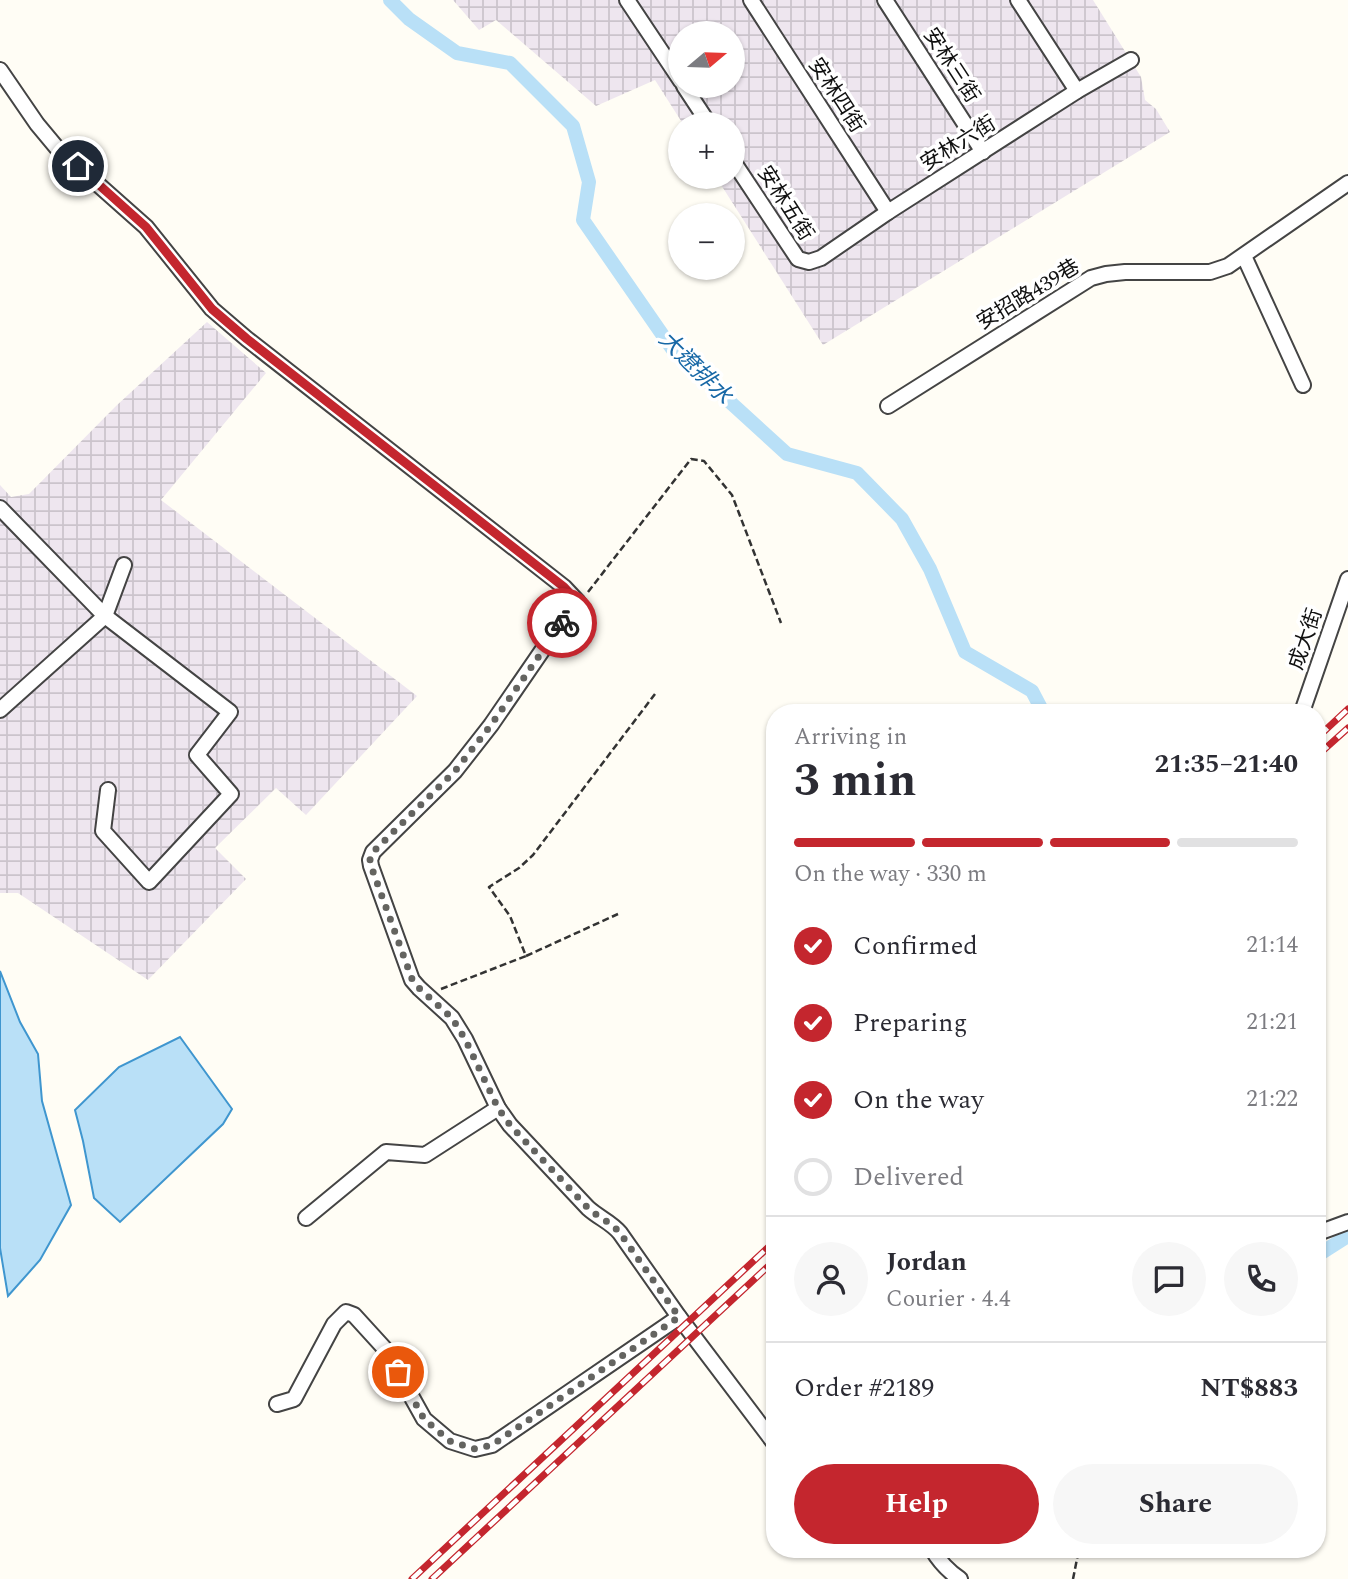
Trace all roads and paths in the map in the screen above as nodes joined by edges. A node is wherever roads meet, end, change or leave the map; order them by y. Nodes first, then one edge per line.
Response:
1 (627, 0) edge
2 (751, 0) edge
3 (885, 0) edge
4 (1018, 0) edge
5 (1131, 60) dead end
6 (668, 62) edge
7 (0, 70) edge
8 (1077, 92) junction
9 (983, 152) junction
10 (745, 179) edge
11 (1348, 183) edge
12 (888, 212) junction
13 (1244, 256) junction
14 (809, 262) joint
15 (1303, 385) dead end
16 (888, 405) dead end
17 (0, 508) edge
18 (124, 565) dead end
19 (1348, 579) edge
20 (578, 602) junction
21 (104, 617) junction
22 (781, 623) dead end
23 (655, 694) dead end
24 (1305, 704) edge
25 (0, 710) edge
26 (108, 790) dead end
27 (618, 914) dead end
28 (526, 956) junction
29 (427, 995) junction
30 (498, 1108) junction
31 (306, 1218) dead end
32 (1348, 1222) edge
33 (1326, 1230) edge
34 (679, 1317) junction
35 (277, 1404) dead end
36 (766, 1432) edge
37 (937, 1558) edge
38 (1077, 1558) edge
39 (960, 1579) edge
40 (1073, 1579) edge

1 - 6 street
2 - 12 street, 安林四街
3 - 9 street, 安林三街
4 - 8 street
5 - 8 street, 安林六街
7 - 20 street
8 - 9 street, 安林六街
9 - 12 street, 安林六街
10 - 14 street, 安林五街
11 - 13 street, 安招路439巷
12 - 14 street, 安林六街
13 - 15 street
13 - 16 street, 安招路439巷
17 - 21 street
18 - 21 street
19 - 24 street, 成大街
20 - 22 path
20 - 29 street
21 - 25 street
21 - 26 street
23 - 28 path
27 - 28 path
28 - 29 path
29 - 30 street
30 - 31 street
30 - 34 street
32 - 33 street
34 - 35 street
34 - 36 street
37 - 39 street
38 - 40 path

